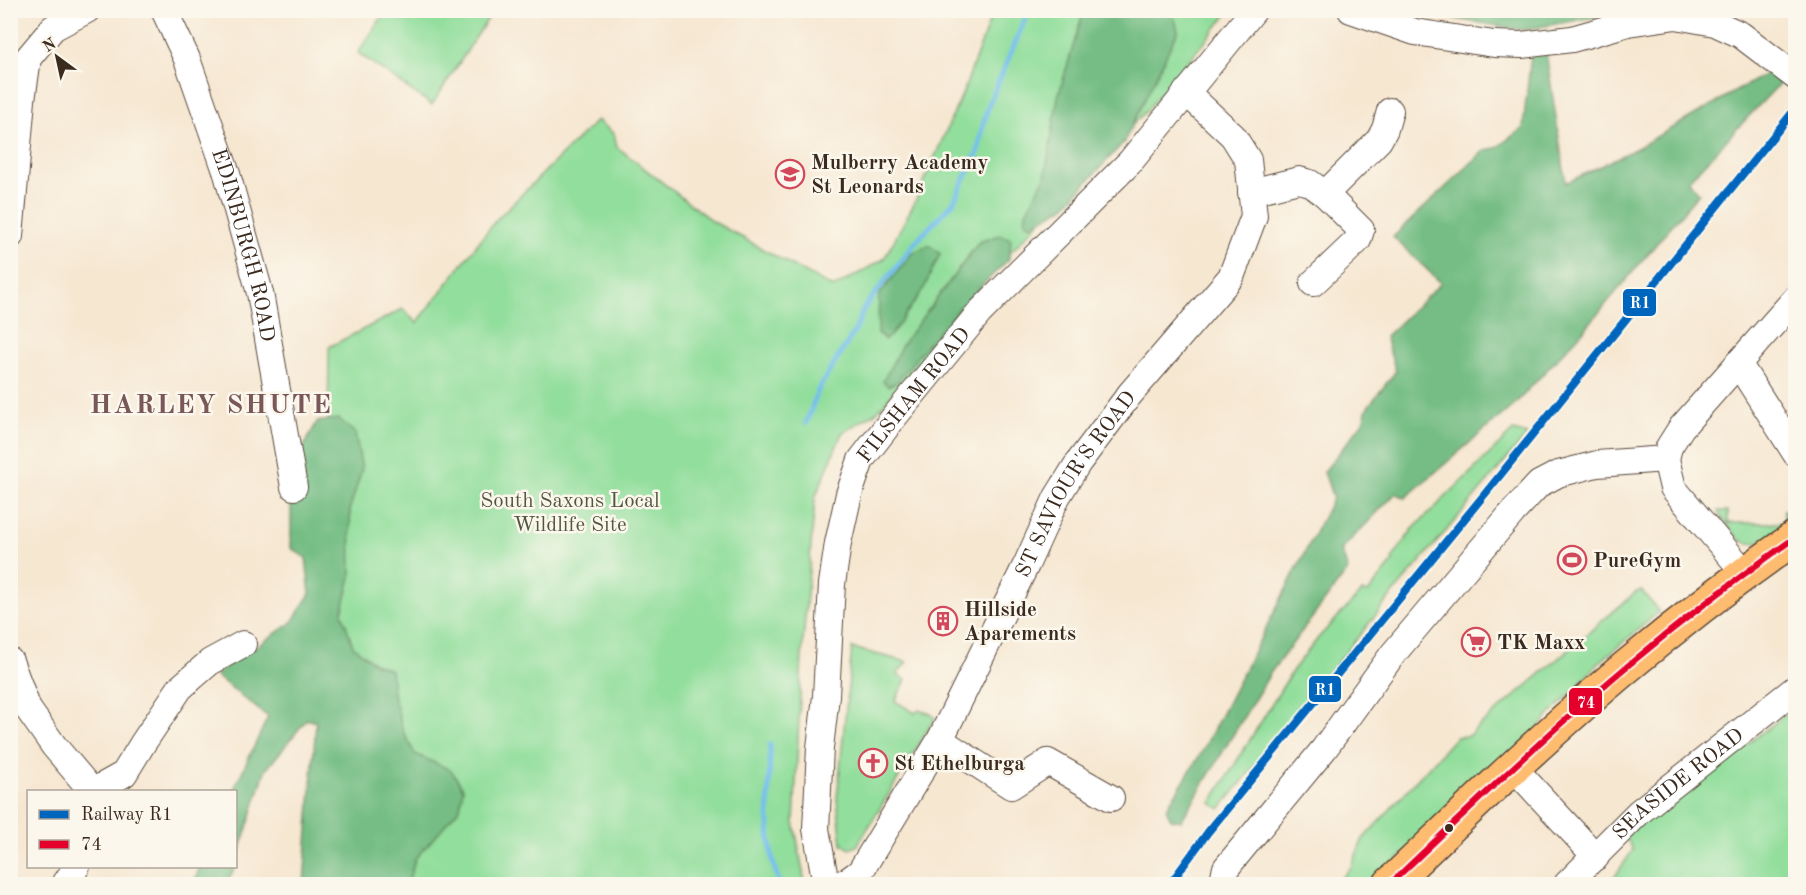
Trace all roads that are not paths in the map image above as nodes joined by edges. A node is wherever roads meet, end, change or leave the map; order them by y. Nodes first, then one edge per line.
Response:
1 (87, 10) edge
2 (164, 10) edge
3 (1254, 10) edge
4 (1351, 10) edge
5 (1796, 77) edge
6 (1186, 92) junction
7 (1390, 111) dead end
8 (1251, 192) junction
9 (1325, 194) junction
10 (10, 236) edge
11 (1313, 283) dead end
12 (1796, 298) edge
13 (1738, 363) junction
14 (1796, 454) edge
15 (1666, 459) junction
16 (294, 487) dead end
17 (1796, 537) edge
18 (1745, 573) junction
19 (243, 644) dead end
20 (10, 661) edge
21 (1796, 688) edge
22 (940, 740) junction
23 (1513, 767) junction
24 (91, 790) edge
25 (94, 790) edge
26 (1112, 798) dead end
27 (1596, 857) junction
28 (76, 868) edge
29 (65, 885) edge
30 (826, 885) edge
31 (836, 885) edge
32 (1222, 885) edge
33 (1390, 885) edge
34 (1567, 885) edge

1 - 10 street
2 - 16 street, EDINBURGH ROAD
3 - 6 street, FILSHAM ROAD
4 - 5 street
6 - 8 street, ST SAVIOUR'S ROAD
6 - 30 street, FILSHAM ROAD
7 - 9 street
8 - 9 street
8 - 22 street, ST SAVIOUR'S ROAD
9 - 11 street
12 - 13 street
13 - 14 street
13 - 15 street
15 - 18 street
15 - 32 street
17 - 18 highway
18 - 23 highway
19 - 25 street
20 - 24 street
21 - 27 street, SEASIDE ROAD
22 - 26 street
22 - 31 street, ST SAVIOUR'S ROAD
23 - 27 street
23 - 33 highway
27 - 34 street, SEASIDE ROAD
28 - 29 street

